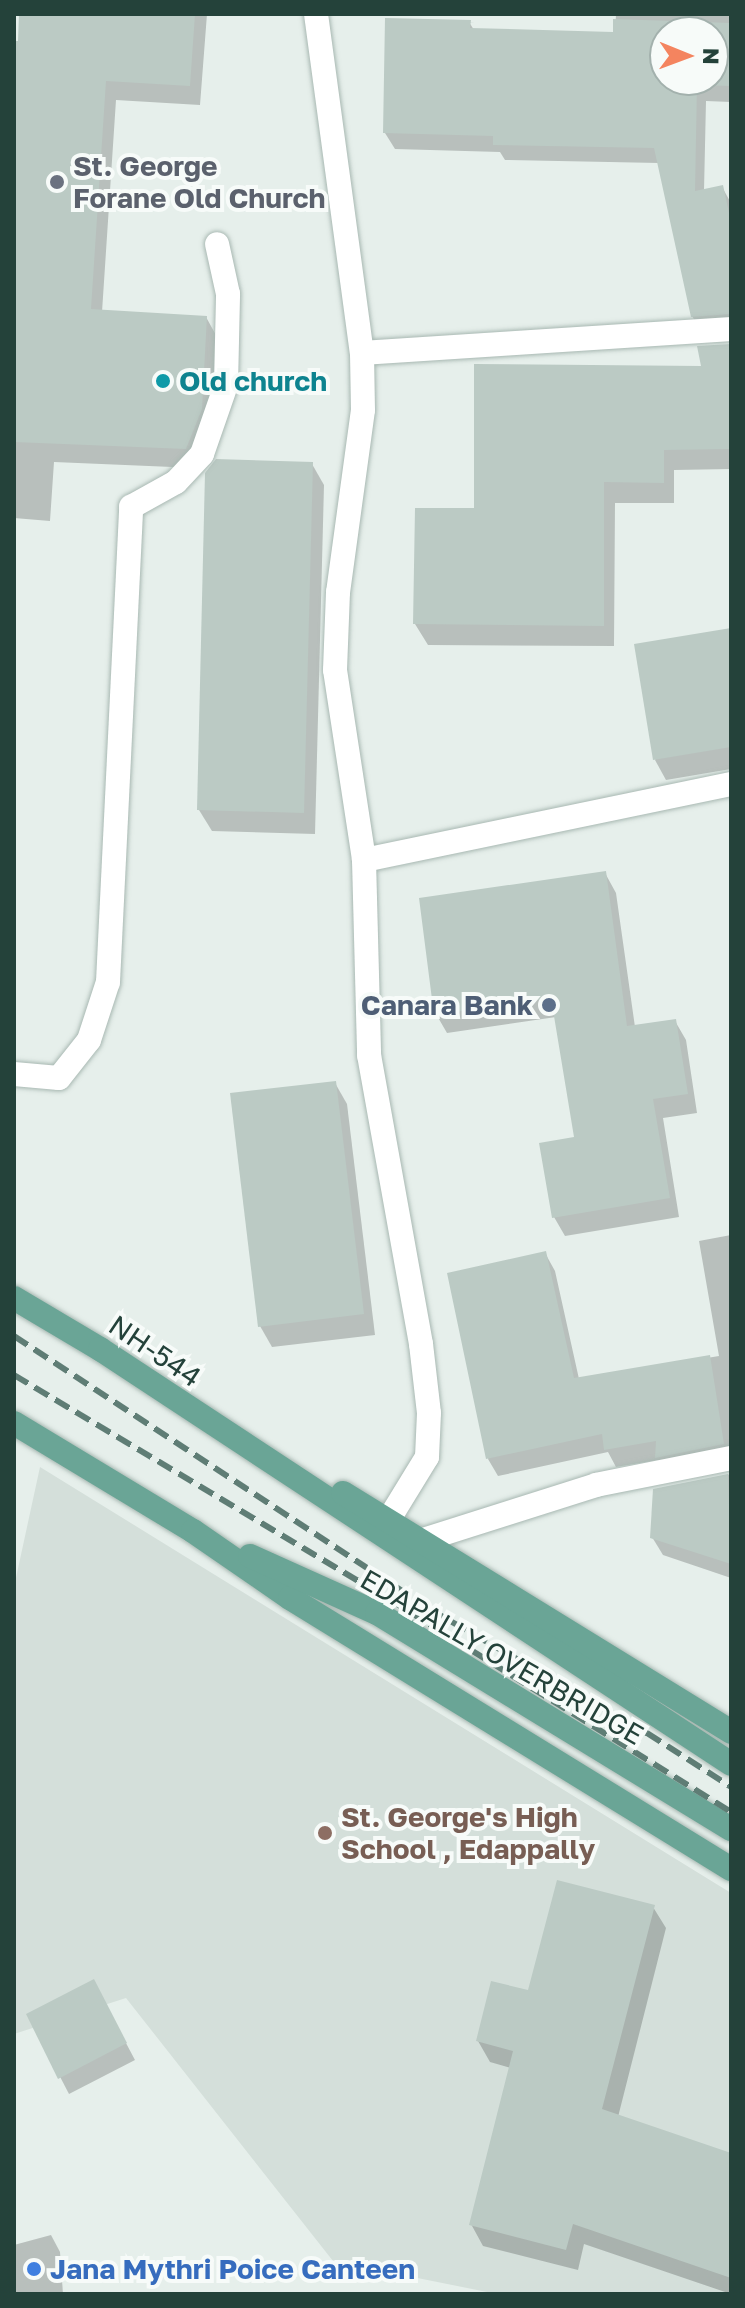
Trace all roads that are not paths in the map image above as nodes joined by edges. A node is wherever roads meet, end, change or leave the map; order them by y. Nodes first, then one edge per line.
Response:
1 (316, 14) edge
2 (217, 244) dead end
3 (731, 329) edge
4 (362, 353) junction
5 (731, 784) edge
6 (364, 860) junction
7 (14, 1074) edge
8 (14, 1298) edge
9 (15, 1429) edge
10 (260, 1458) junction
11 (731, 1458) edge
12 (389, 1519) junction
13 (193, 1531) junction
14 (423, 1540) junction
15 (731, 1732) edge
16 (731, 1764) edge
17 (731, 1829) edge
18 (731, 1869) edge

1 - 4 street
2 - 7 street
3 - 4 street
4 - 6 street
5 - 6 street
6 - 12 street
8 - 10 main road, NH-544
9 - 13 main road
10 - 12 main road
10 - 16 main road, EDAPALLY OVERBRIDGE
11 - 14 street
12 - 14 main road
13 - 17 main road, EDAPALLY OVERBRIDGE
13 - 18 main road
14 - 15 main road

